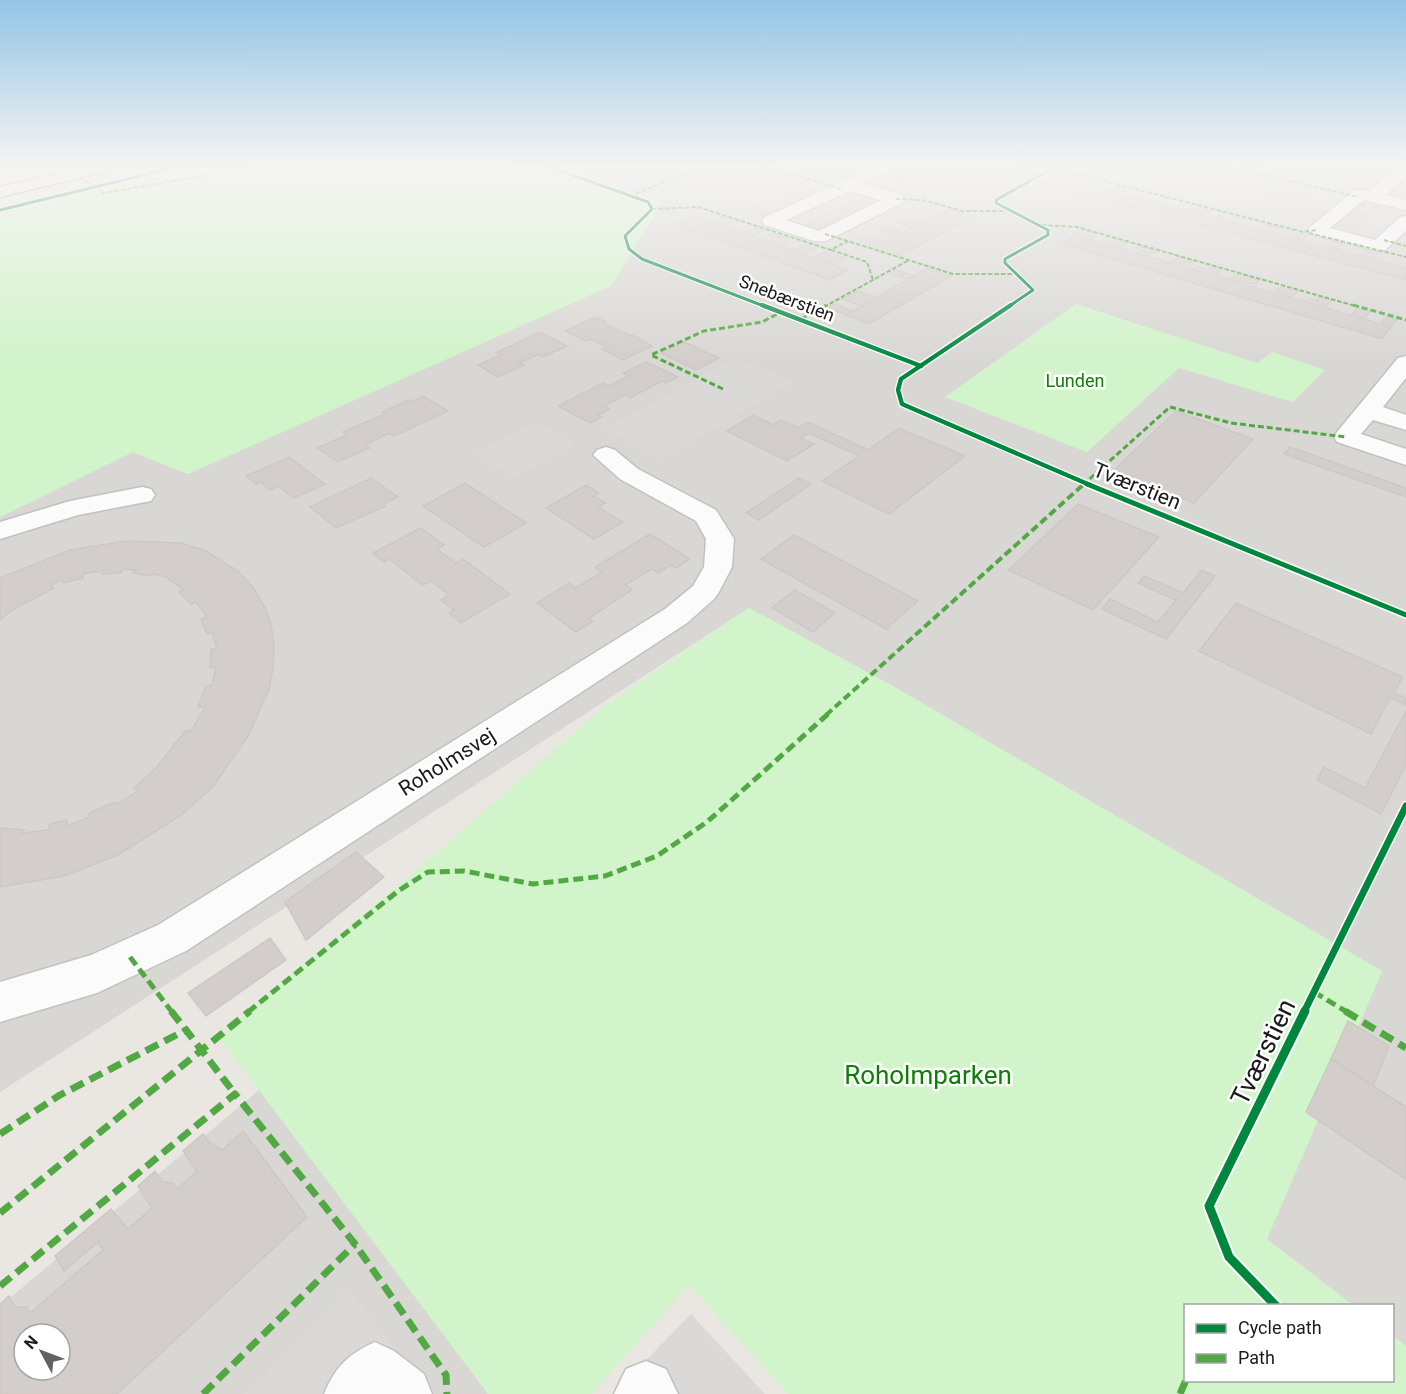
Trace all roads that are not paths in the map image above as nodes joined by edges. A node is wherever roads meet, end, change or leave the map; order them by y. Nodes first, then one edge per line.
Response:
1 (805, 232) edge
2 (830, 232) edge
3 (1325, 232) edge
4 (1394, 232) edge
5 (1406, 363) edge
6 (1368, 410) junction
7 (1406, 423) edge
8 (606, 455) dead end
9 (1406, 457) edge
10 (142, 495) dead end
11 (0, 531) edge
12 (0, 1002) edge
13 (352, 1394) edge
14 (404, 1394) edge
15 (642, 1394) edge
16 (650, 1394) edge

1 - 2 street
3 - 4 street
5 - 6 street
6 - 7 street
6 - 9 street
8 - 12 street, Roholmsvej
10 - 11 street
13 - 14 street
15 - 16 street

